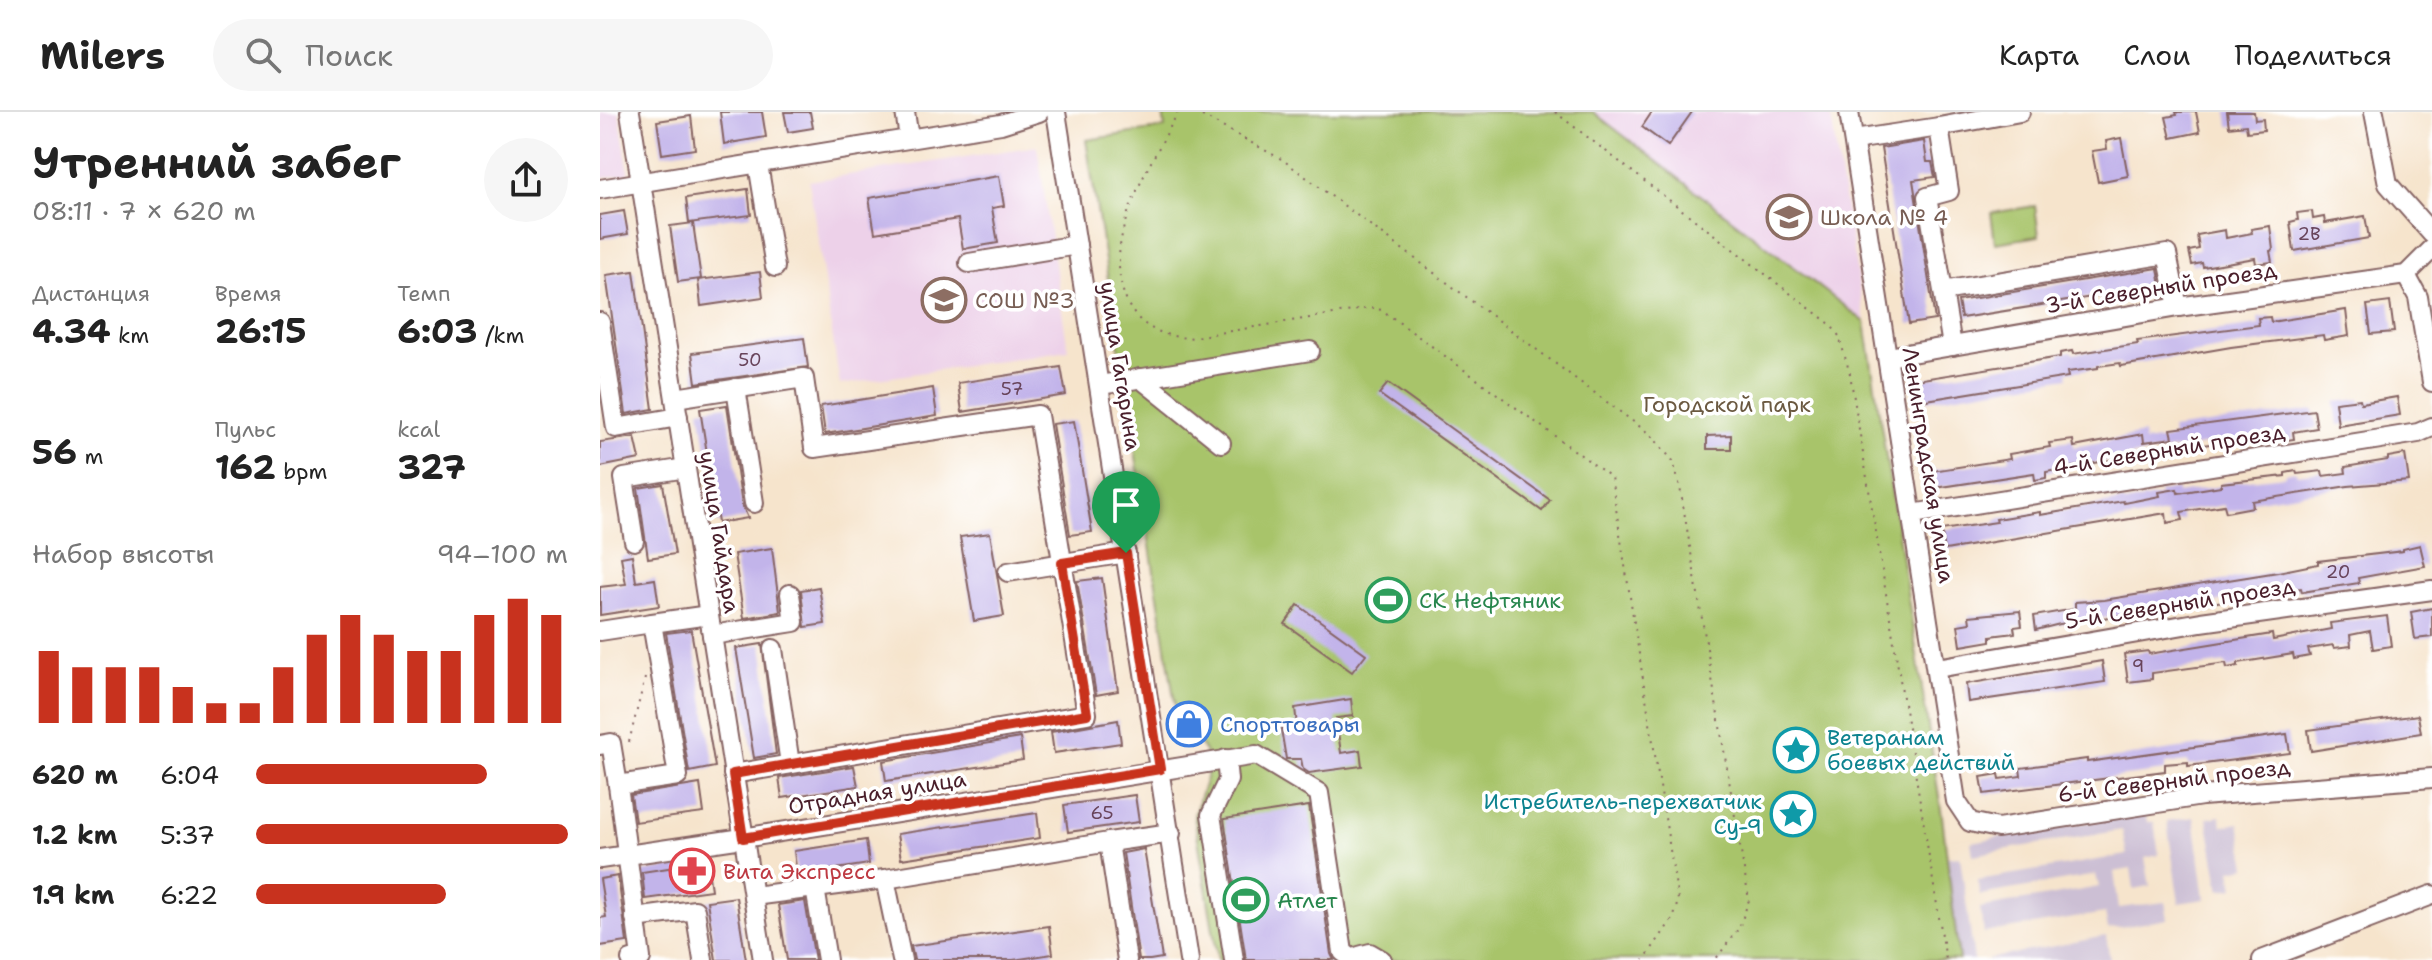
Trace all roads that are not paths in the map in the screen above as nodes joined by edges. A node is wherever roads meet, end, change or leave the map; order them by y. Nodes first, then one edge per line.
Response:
1 (630, 112) edge
2 (905, 112) edge
3 (1039, 112) edge
4 (1056, 112) edge
5 (1849, 112) edge
6 (2020, 112) edge
7 (2374, 112) edge
8 (1939, 127) junction
9 (909, 138) junction
10 (1854, 140) junction
11 (758, 164) junction
12 (641, 183) junction
13 (600, 189) edge
14 (2432, 234) edge
15 (1077, 245) junction
16 (2432, 249) edge
17 (969, 263) dead end
18 (775, 267) dead end
19 (2406, 275) junction
20 (1943, 291) junction
21 (2178, 307) junction
22 (600, 322) edge
23 (1952, 346) junction
24 (1310, 351) dead end
25 (1888, 357) junction
26 (1140, 378) junction
27 (2432, 382) edge
28 (1100, 385) junction
29 (736, 388) junction
30 (675, 398) junction
31 (678, 417) junction
32 (2432, 427) edge
33 (608, 430) edge
34 (1221, 443) dead end
35 (686, 468) junction
36 (754, 503) dead end
37 (1912, 514) junction
38 (634, 541) dead end
39 (1126, 553) junction
40 (1062, 563) junction
41 (1008, 572) dead end
42 (2432, 590) edge
43 (790, 594) dead end
44 (709, 615) junction
45 (652, 623) junction
46 (600, 631) edge
47 (712, 635) junction
48 (773, 649) dead end
49 (1937, 668) junction
50 (600, 745) edge
51 (1226, 759) junction
52 (790, 764) junction
53 (1160, 769) junction
54 (733, 774) junction
55 (2432, 778) edge
56 (618, 785) junction
57 (1970, 822) joint
58 (1171, 833) junction
59 (743, 838) junction
60 (1109, 842) junction
61 (626, 855) junction
62 (600, 859) edge
63 (885, 879) junction
64 (815, 888) junction
65 (2432, 895) edge
66 (753, 896) junction
67 (635, 918) junction
68 (631, 960) edge
69 (703, 960) edge
70 (763, 960) edge
71 (827, 960) edge
72 (902, 960) edge
73 (1127, 960) edge
74 (1189, 960) edge
75 (1234, 960) edge
76 (1354, 960) edge
77 (1382, 960) edge
78 (2262, 960) edge

1 - 12 street, улица Гайдара
2 - 9 street
3 - 9 street
4 - 15 street, улица Гагарина
5 - 10 street, Ленинградская улица
6 - 8 street
7 - 14 street
8 - 10 street
8 - 20 street
9 - 11 street
10 - 25 street, Ленинградская улица
11 - 12 street
11 - 18 street
12 - 13 street
12 - 30 street, улица Гайдара
15 - 17 street
15 - 28 street, улица Гагарина
16 - 19 street
19 - 21 street, 3-й Северный проезд
19 - 27 street
20 - 21 street
20 - 23 street
21 - 23 street, 3-й Северный проезд
22 - 33 street
23 - 25 street, 3-й Северный проезд
24 - 26 street
25 - 37 street, Ленинградская улица
26 - 28 street
26 - 34 street
28 - 39 street, улица Гагарина
29 - 30 street
29 - 36 street
29 - 40 street
30 - 31 street, улица Гайдара
31 - 33 street
31 - 35 street, улица Гайдара
32 - 37 street, 4-й Северный проезд
35 - 38 street
35 - 44 street, улица Гайдара
37 - 49 street, Ленинградская улица
39 - 40 street
39 - 53 street, улица Гагарина
40 - 41 street
40 - 52 street
42 - 49 street, 5-й Северный проезд
43 - 47 street
44 - 45 street
44 - 47 street, улица Гайдара
45 - 46 street
45 - 56 street
47 - 54 street, улица Гайдара
48 - 52 street
49 - 57 street, Ленинградская улица
50 - 56 street
51 - 53 street, Отрадная улица
51 - 75 street
51 - 76 street, Отрадная улица
52 - 54 street
53 - 58 street, улица Гагарина
53 - 59 street, Отрадная улица
54 - 59 street, улица Гайдара
55 - 57 street, 6-й Северный проезд
56 - 61 street
58 - 60 street
58 - 74 street, улица Гагарина
59 - 61 street, Отрадная улица
59 - 66 street, улица Гайдара
60 - 63 street
60 - 73 street
61 - 62 street, Отрадная улица
61 - 67 street
63 - 64 street
63 - 72 street
64 - 66 street
64 - 71 street
65 - 78 street
66 - 70 street, улица Гайдара
67 - 68 street
67 - 69 street
76 - 77 street

